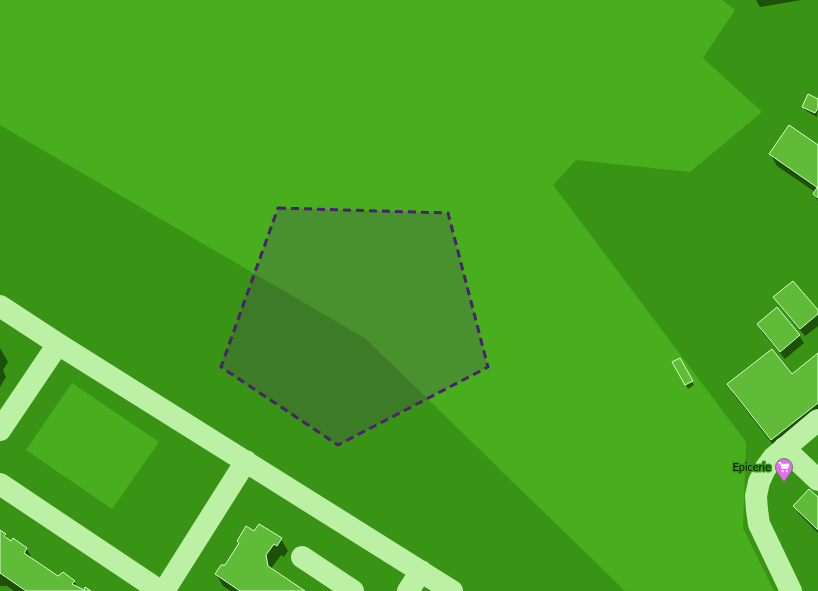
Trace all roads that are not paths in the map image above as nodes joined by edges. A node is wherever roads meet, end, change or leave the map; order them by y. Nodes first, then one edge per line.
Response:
1 (0, 306) edge
2 (58, 344) junction
3 (818, 420) edge
4 (0, 430) edge
5 (784, 448) junction
6 (246, 461) junction
7 (818, 480) edge
8 (0, 484) edge
9 (302, 557) dead end
10 (421, 571) junction
11 (160, 591) edge
12 (164, 591) edge
13 (354, 591) edge
14 (408, 591) edge
15 (452, 591) edge
16 (791, 591) edge

1 - 2 street
2 - 4 street
2 - 6 street
3 - 5 street
5 - 7 street
5 - 16 street
6 - 10 street
6 - 12 street
8 - 11 street
9 - 13 street
10 - 14 street
10 - 15 street

